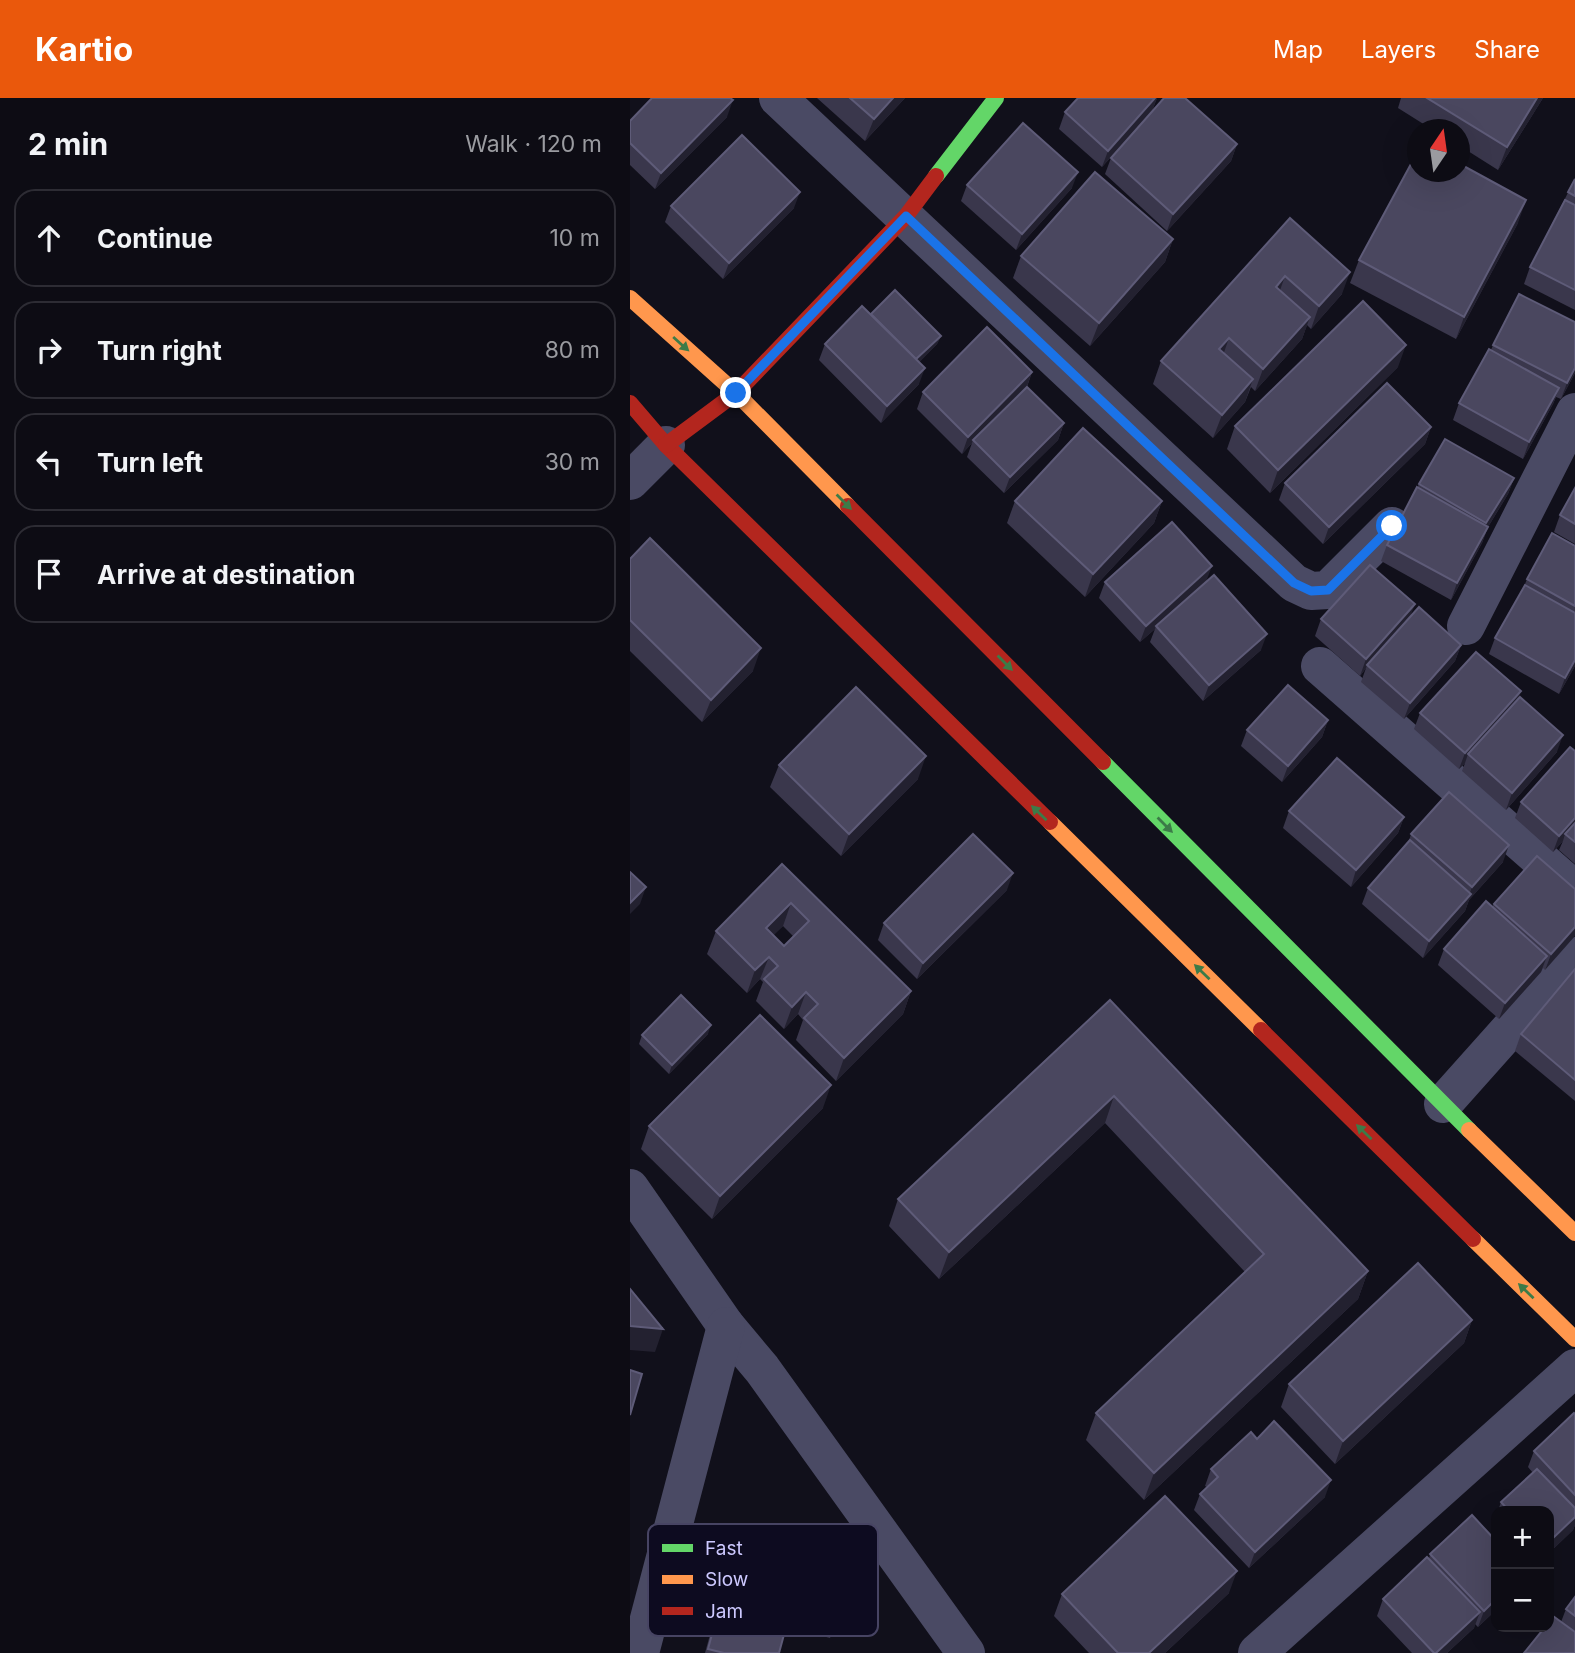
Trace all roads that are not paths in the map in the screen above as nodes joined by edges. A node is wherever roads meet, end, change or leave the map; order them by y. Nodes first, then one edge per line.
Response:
1 (778, 98) edge
2 (996, 98) edge
3 (906, 216) junction
4 (630, 298) edge
5 (736, 393) junction
6 (630, 403) edge
7 (1575, 412) edge
8 (666, 445) junction
9 (630, 481) edge
10 (1392, 526) dead end
11 (1466, 626) dead end
12 (1320, 666) dead end
13 (1575, 890) edge
14 (1575, 956) edge
15 (1443, 1104) junction
16 (630, 1188) edge
17 (1575, 1233) edge
18 (726, 1326) junction
19 (1575, 1339) edge
20 (1575, 1368) edge
21 (674, 1524) edge
22 (873, 1524) edge
23 (878, 1531) edge
24 (648, 1623) edge
25 (640, 1653) edge
26 (966, 1653) edge
27 (1257, 1653) edge

1 - 3 street
2 - 3 street
3 - 5 street
3 - 10 street
4 -> 5 street
5 - 8 street
5 -> 15 street
6 - 8 street
7 - 11 street
8 - 9 street
19 -> 8 street
12 - 13 street
14 - 15 street
15 - 17 street
16 - 18 street
18 - 21 street
18 - 22 street
20 - 27 street
23 - 26 street
24 - 25 street

